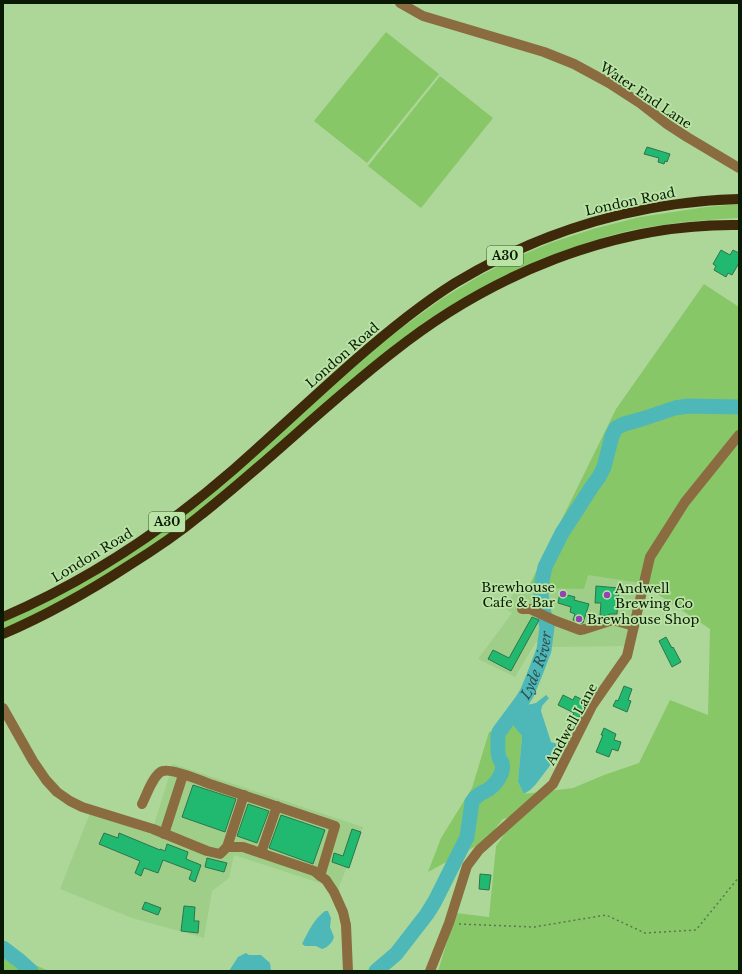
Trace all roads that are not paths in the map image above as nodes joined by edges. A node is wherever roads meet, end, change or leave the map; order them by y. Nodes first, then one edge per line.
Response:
1 (400, 3) edge
2 (739, 168) edge
3 (739, 199) edge
4 (739, 224) edge
5 (739, 435) edge
6 (522, 609) dead end
7 (3, 617) edge
8 (634, 626) junction
9 (3, 634) edge
10 (3, 708) edge
11 (183, 774) junction
12 (244, 795) junction
13 (142, 804) dead end
14 (277, 806) junction
15 (164, 834) junction
16 (227, 847) junction
17 (262, 853) junction
18 (320, 876) junction
19 (348, 971) edge
20 (430, 971) edge

1 - 2 street, Water End Lane
3 - 7 main road, London Road / A30
4 - 9 main road, A30
5 - 8 street, Andwell Lane
6 - 8 street
8 - 20 street, Andwell Lane
10 - 15 street
11 - 12 street
11 - 13 street
11 - 15 street
12 - 14 street
12 - 16 street
14 - 17 street
14 - 18 street
15 - 16 street
16 - 17 street
17 - 18 street
18 - 19 street

